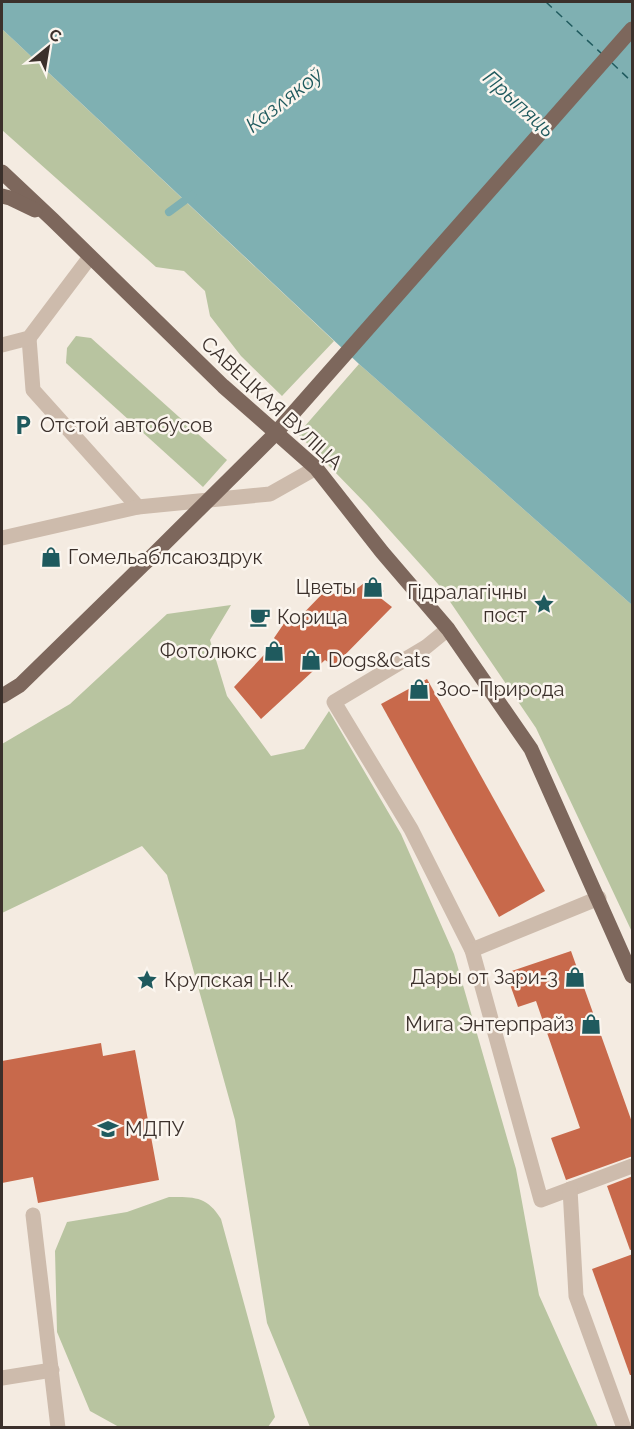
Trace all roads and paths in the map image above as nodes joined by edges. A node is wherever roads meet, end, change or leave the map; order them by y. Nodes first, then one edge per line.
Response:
1 (633, 29) edge
2 (2, 172) edge
3 (2, 181) edge
4 (2, 196) edge
5 (53, 220) junction
6 (90, 257) junction
7 (29, 338) junction
8 (2, 345) edge
9 (316, 468) junction
10 (138, 507) junction
11 (2, 538) edge
12 (448, 629) junction
13 (2, 694) edge
14 (599, 898) junction
15 (472, 950) junction
16 (633, 976) edge
17 (633, 1166) edge
18 (570, 1189) junction
19 (33, 1215) dead end
20 (52, 1370) junction
21 (2, 1378) edge
22 (58, 1428) edge
23 (624, 1428) edge

1 - 13 main road, bridge
2 - 5 main road, САВЕЦКАЯ ВУЛІЦА
3 - 5 main road
4 - 5 main road
5 - 6 main road, САВЕЦКАЯ ВУЛІЦА
6 - 7 lane
6 - 9 main road, САВЕЦКАЯ ВУЛІЦА
7 - 8 lane
7 - 10 lane
9 - 10 lane
9 - 12 main road, САВЕЦКАЯ ВУЛІЦА
10 - 11 lane
12 - 14 main road, САВЕЦКАЯ ВУЛІЦА
12 - 15 lane
14 - 15 lane
14 - 16 main road, САВЕЦКАЯ ВУЛІЦА
15 - 18 lane
17 - 18 lane
18 - 23 lane
19 - 20 lane
20 - 21 lane
20 - 22 lane

